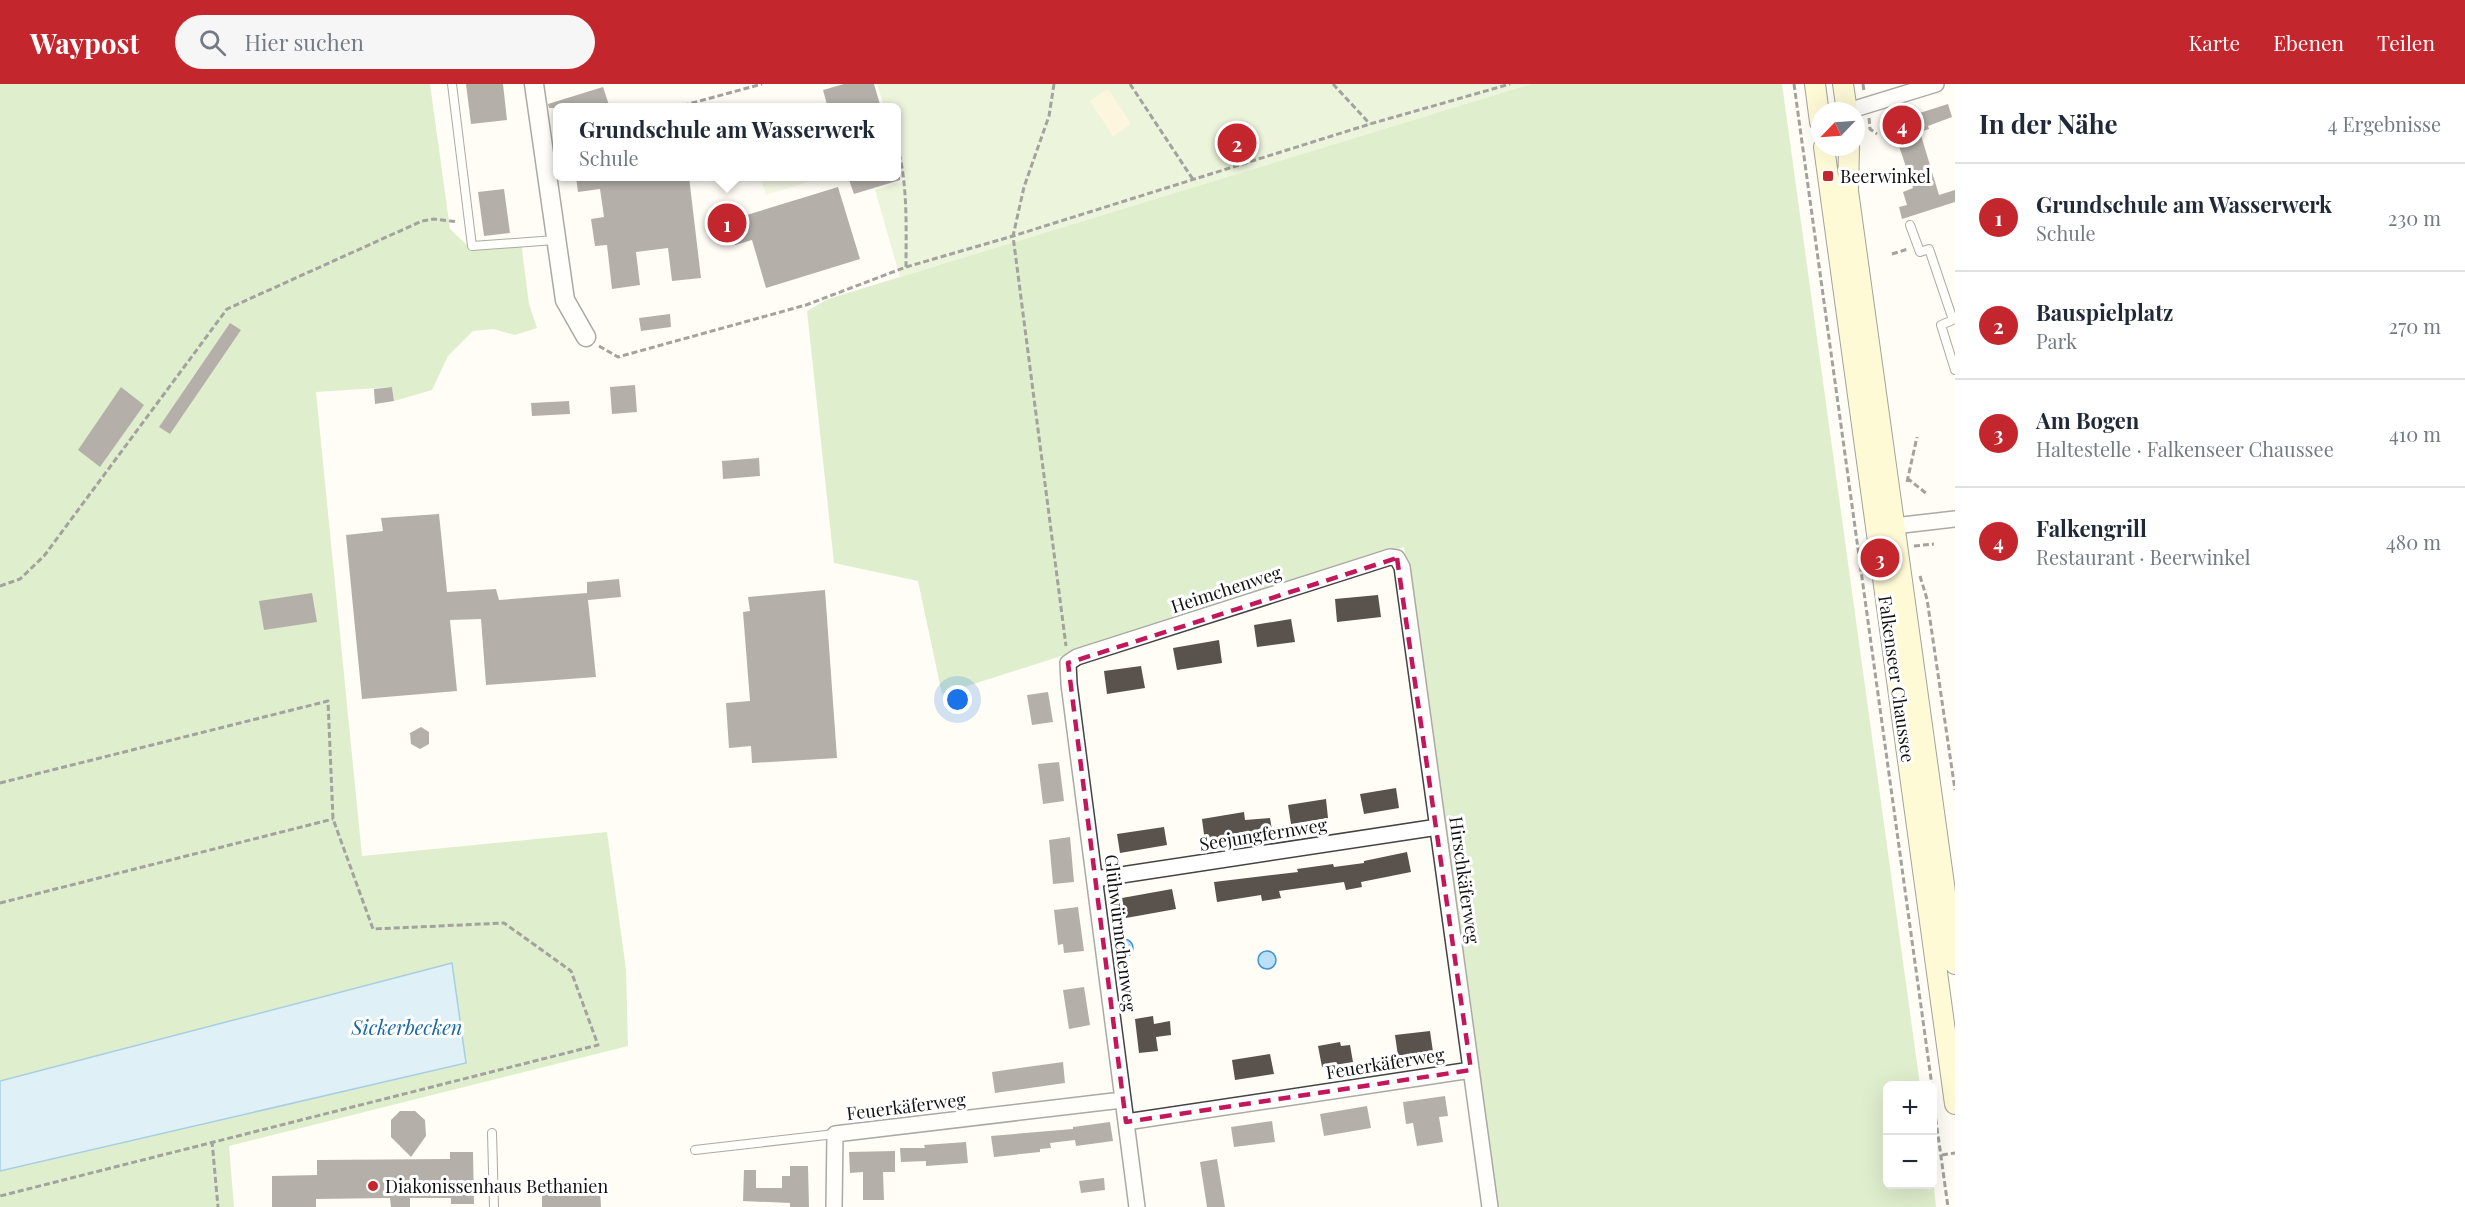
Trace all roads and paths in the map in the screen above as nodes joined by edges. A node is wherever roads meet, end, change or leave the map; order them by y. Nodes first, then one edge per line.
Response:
1 (452, 84) edge
2 (534, 84) edge
3 (762, 84) edge
4 (1054, 84) edge
5 (1130, 84) edge
6 (1333, 84) edge
7 (1494, 84) edge
8 (1510, 84) edge
9 (1794, 84) edge
10 (1815, 84) edge
11 (1843, 84) edge
12 (1936, 84) edge
13 (1493, 89) junction
14 (1818, 102) edge
15 (1846, 102) edge
16 (692, 103) edge
17 (1865, 106) edge
18 (1370, 124) junction
19 (1825, 156) edge
20 (1849, 156) edge
21 (901, 159) edge
22 (1194, 181) junction
23 (469, 223) junction
24 (1910, 225) dead end
25 (1012, 236) junction
26 (555, 240) junction
27 (1918, 245) junction
28 (1892, 254) dead end
29 (906, 267) junction
30 (586, 337) joint
31 (1955, 370) edge
32 (1917, 437) dead end
33 (1900, 473) dead end
34 (1907, 479) junction
35 (1905, 487) dead end
36 (1927, 494) dead end
37 (1955, 519) edge
38 (1885, 527) junction
39 (1934, 544) dead end
40 (1911, 547) dead end
41 (1397, 558) joint
42 (1917, 569) dead end
43 (0, 586) edge
44 (1068, 663) junction
45 (0, 783) edge
46 (1955, 790) edge
47 (333, 819) junction
48 (1438, 827) junction
49 (1095, 879) junction
50 (0, 903) edge
51 (1955, 964) edge
52 (1471, 1070) junction
53 (1931, 1081) edge
54 (1122, 1100) junction
55 (1955, 1104) edge
56 (1126, 1122) junction
57 (1937, 1127) edge
58 (492, 1133) dead end
59 (835, 1134) junction
60 (213, 1141) junction
61 (694, 1150) dead end
62 (1955, 1153) edge
63 (1941, 1155) junction
64 (0, 1196) edge
65 (218, 1207) edge
66 (494, 1207) edge
67 (834, 1207) edge
68 (1137, 1207) edge
69 (1491, 1207) edge
70 (1948, 1207) edge

1 - 23 lane
2 - 26 street
3 - 16 path
4 - 25 path
5 - 22 path
6 - 18 path
7 - 13 path
8 - 13 path
9 - 53 path
10 - 14 main road
11 - 15 main road
12 - 17 street
13 - 18 path
18 - 22 path
19 - 38 main road, Falkenseer Chaussee
20 - 38 main road, Falkenseer Chaussee
21 - 29 path
22 - 25 path
23 - 26 lane
23 - 43 path
24 - 27 lane
25 - 29 path
25 - 44 path
26 - 30 street
27 - 28 path
27 - 31 lane
29 - 30 path
32 - 34 path
33 - 34 path
34 - 35 path
34 - 36 path
37 - 38 street
38 - 51 main road, Falkenseer Chaussee
38 - 55 main road, Falkenseer Chaussee
39 - 40 path
41 - 44 street, Heimchenweg
41 - 48 street, Hirschkäferweg
42 - 46 path
44 - 49 street, Glühwürmchenweg
45 - 47 path
47 - 50 path
47 - 60 path
48 - 49 street, Seejungfernweg
48 - 52 street, Hirschkäferweg
49 - 54 street, Glühwürmchenweg
52 - 56 street, Feuerkäferweg
52 - 69 street, Hirschkäferweg
54 - 56 street, Glühwürmchenweg
54 - 59 street, Feuerkäferweg
56 - 68 street, Glühwürmchenweg
57 - 63 path
58 - 66 lane
59 - 61 lane, Feuerkäferweg
59 - 67 street
60 - 64 path
60 - 65 path
62 - 63 path
63 - 70 path

